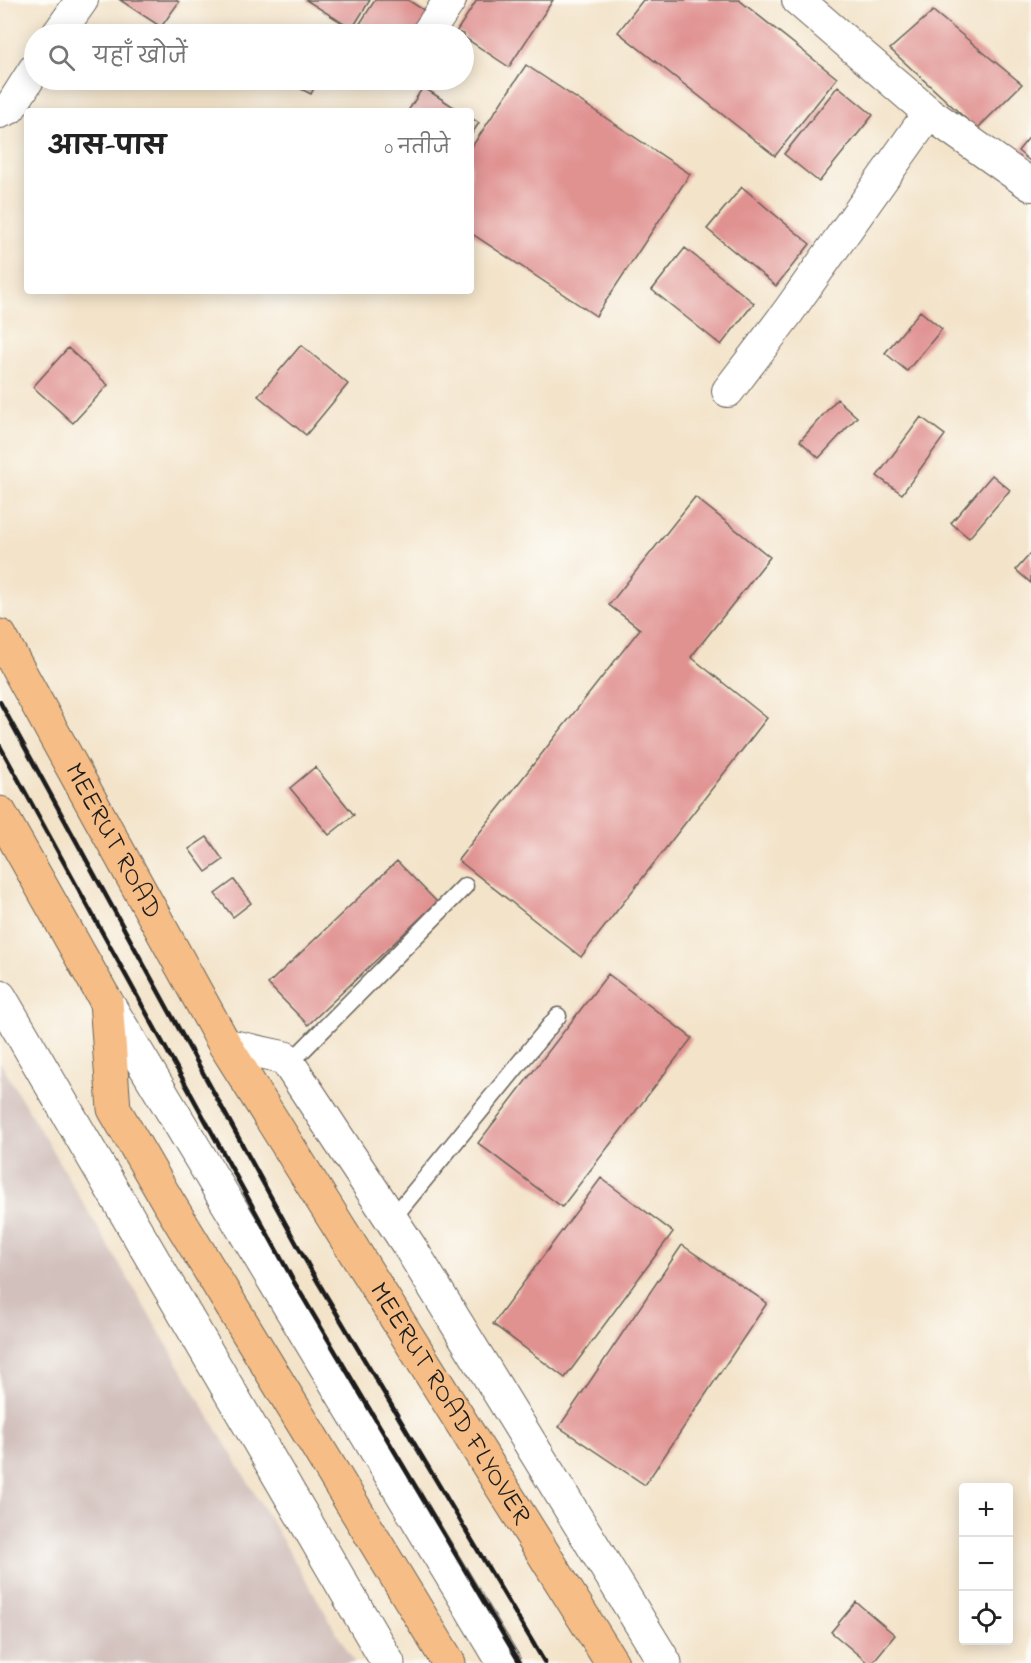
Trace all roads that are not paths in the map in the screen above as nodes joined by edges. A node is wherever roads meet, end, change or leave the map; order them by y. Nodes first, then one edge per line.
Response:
1 (82, 0) edge
2 (450, 0) edge
3 (798, 0) edge
4 (65, 24) edge
5 (434, 24) edge
6 (24, 86) edge
7 (0, 112) edge
8 (928, 113) junction
9 (1031, 185) edge
10 (728, 391) dead end
11 (0, 636) edge
12 (0, 813) edge
13 (465, 886) dead end
14 (0, 997) edge
15 (106, 1001) junction
16 (558, 1016) dead end
17 (225, 1045) junction
18 (289, 1064) junction
19 (287, 1144) joint
20 (392, 1220) junction
21 (388, 1663) edge
22 (449, 1663) edge
23 (504, 1663) edge
24 (612, 1663) edge
25 (665, 1663) edge

1 - 4 street
2 - 5 street
3 - 8 street
6 - 7 street
8 - 9 street
8 - 10 street
11 - 17 main road, MEERUT ROAD
12 - 15 main road
13 - 18 lane
14 - 21 street
15 - 22 main road
15 - 23 street
16 - 20 lane
17 - 18 street
17 - 19 main road, MEERUT ROAD
18 - 20 street
19 - 24 main road, MEERUT ROAD FLYOVER
20 - 25 street

